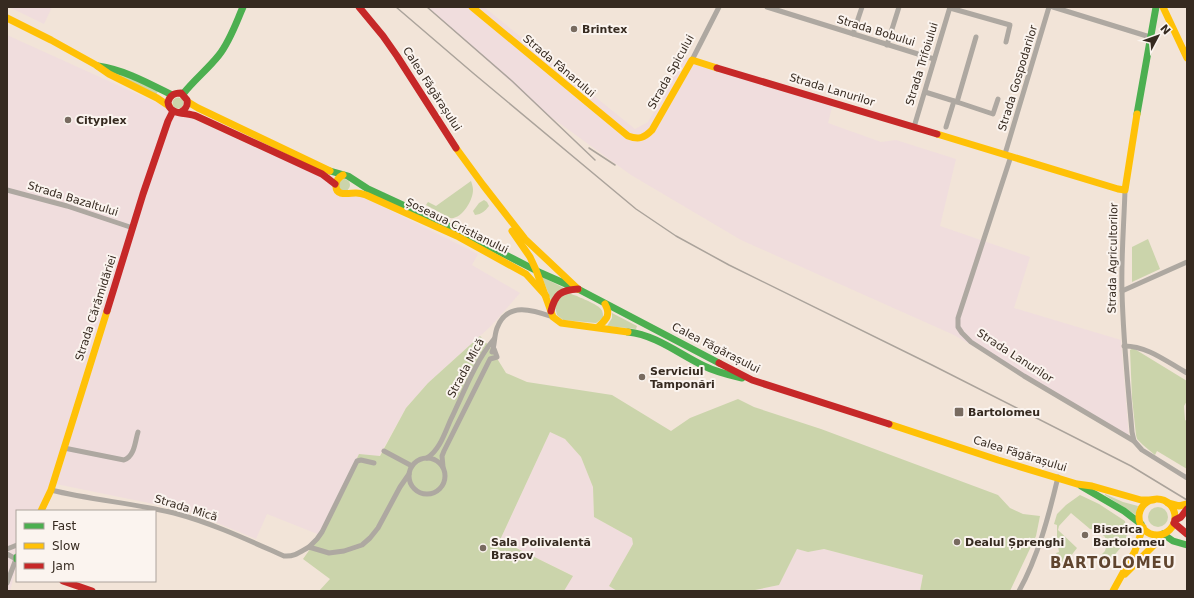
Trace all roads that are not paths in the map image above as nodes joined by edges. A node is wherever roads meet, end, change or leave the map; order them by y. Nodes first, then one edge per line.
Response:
1 (243, 7) edge
2 (359, 7) edge
3 (472, 7) edge
4 (719, 7) edge
5 (767, 7) edge
6 (862, 7) edge
7 (899, 7) edge
8 (950, 7) edge
9 (1049, 7) edge
10 (1053, 7) edge
11 (1155, 10) edge
12 (1164, 10) edge
13 (7, 18) edge
14 (853, 34) junction
15 (976, 37) dead end
16 (1150, 37) junction
17 (1006, 42) dead end
18 (887, 45) junction
19 (1187, 58) edge
20 (934, 59) junction
21 (692, 60) junction
22 (96, 65) junction
23 (925, 92) junction
24 (183, 94) junction
25 (172, 95) junction
26 (998, 99) dead end
27 (956, 101) junction
28 (188, 102) junction
29 (171, 109) junction
30 (181, 112) junction
31 (914, 127) junction
32 (946, 127) dead end
33 (635, 138) joint
34 (1008, 155) junction
35 (343, 175) junction
36 (353, 179) junction
37 (335, 184) junction
38 (483, 185) junction
39 (7, 190) edge
40 (1125, 190) junction
41 (349, 194) junction
42 (133, 228) junction
43 (1187, 262) edge
44 (536, 270) junction
45 (578, 289) junction
46 (1122, 291) junction
47 (546, 296) junction
48 (605, 304) junction
49 (552, 314) junction
50 (598, 327) junction
51 (494, 339) junction
52 (1124, 346) junction
53 (494, 349) junction
54 (490, 359) junction
55 (1187, 373) edge
56 (752, 380) junction
57 (138, 432) dead end
58 (1134, 441) junction
59 (64, 448) junction
60 (384, 451) dead end
61 (427, 458) junction
62 (374, 463) dead end
63 (412, 466) junction
64 (443, 467) junction
65 (409, 474) junction
66 (1058, 477) junction
67 (1187, 478) edge
68 (410, 483) junction
69 (1077, 484) junction
70 (400, 487) junction
71 (51, 490) junction
72 (1153, 500) junction
73 (1168, 503) junction
74 (1187, 504) edge
75 (1187, 509) edge
76 (41, 510) edge
77 (1174, 522) junction
78 (1142, 526) junction
79 (1162, 534) junction
80 (1187, 534) edge
81 (1187, 545) edge
82 (309, 547) junction
83 (16, 560) edge
84 (1121, 578) junction
85 (65, 582) edge
86 (7, 583) edge
87 (79, 589) edge
88 (1113, 590) edge
89 (92, 591) edge
90 (1019, 591) edge

1 - 24 street
2 - 38 street, Calea Făgărașului
3 - 33 street, Strada Fânarului
4 - 21 street, Strada Spicului
5 - 14 street, Strada Bobului
6 - 14 street
7 - 18 street
8 - 17 street
8 - 20 street, Strada Trifoiului
9 - 34 street, Strada Gospodarilor
10 - 16 street
11 - 12 street
11 - 16 street, Strada Agricultorilor
12 - 19 street
13 - 22 street
14 - 18 street, Strada Bobului
15 - 27 street
16 - 40 street, Strada Agricultorilor
18 - 20 street, Strada Bobului
20 - 23 street, Strada Trifoiului
21 - 31 street, Strada Lanurilor
21 - 33 street, Strada Spicului
22 - 25 street
22 - 29 street
23 - 27 street
23 - 31 street, Strada Trifoiului
24 - 25 street
24 - 28 street
25 - 29 street
26 - 27 street
27 - 32 street
28 - 30 street
28 - 35 street, Șoseaua Cristianului
29 - 30 street
29 - 42 street, Strada Cărămidăriei
30 - 37 street
31 - 34 street, Strada Lanurilor
34 - 40 street, Strada Lanurilor
34 - 58 street, Strada Lanurilor
35 - 36 street, Șoseaua Cristianului
35 - 37 street
36 - 41 street
36 - 44 street, Șoseaua Cristianului
37 - 41 street
38 - 44 street, Calea Făgărașului
38 - 45 street, Calea Făgărașului
39 - 42 street, Strada Bazaltului
40 - 46 street, Strada Agricultorilor
41 - 47 street, Șoseaua Cristianului
42 - 59 street, Strada Cărămidăriei
43 - 46 street
44 - 45 street, Șoseaua Cristianului
44 - 47 street, Calea Făgărașului
45 - 48 street, Calea Făgărașului
45 - 49 street
46 - 52 street, Strada Agricultorilor
47 - 49 street, Calea Făgărașului
48 - 50 street
48 - 56 street, Calea Făgărașului
49 - 50 street
49 - 51 street
50 - 56 street
51 - 53 street, Strada Mică
51 - 61 street, Strada Mică
52 - 55 street
52 - 58 street, Strada Agricultorilor
53 - 54 street, Strada Mică
53 - 54 street, Strada Mică
54 - 64 street, Strada Mică
56 - 66 street, Calea Făgărașului
57 - 59 street
58 - 67 street
59 - 71 street, Strada Cărămidăriei
60 - 63 street
61 - 63 street, Strada Mică
61 - 64 street
62 - 82 street, Strada Mică
63 - 65 street
64 - 68 street, Strada Mică
65 - 68 street
65 - 70 street
66 - 69 street, Calea Făgărașului
66 - 90 street
68 - 70 street
69 - 72 street, Calea Făgărașului
69 - 78 street, Calea Făgărașului
70 - 82 street
71 - 76 street, Strada Cărămidăriei
71 - 82 street, Strada Mică
72 - 73 street
72 - 78 street
73 - 74 street
73 - 77 street
75 - 77 street
77 - 79 street
77 - 80 street
78 - 79 street
78 - 84 street
79 - 81 street
79 - 84 street
83 - 86 street
84 - 88 street
85 - 87 street
87 - 89 street

